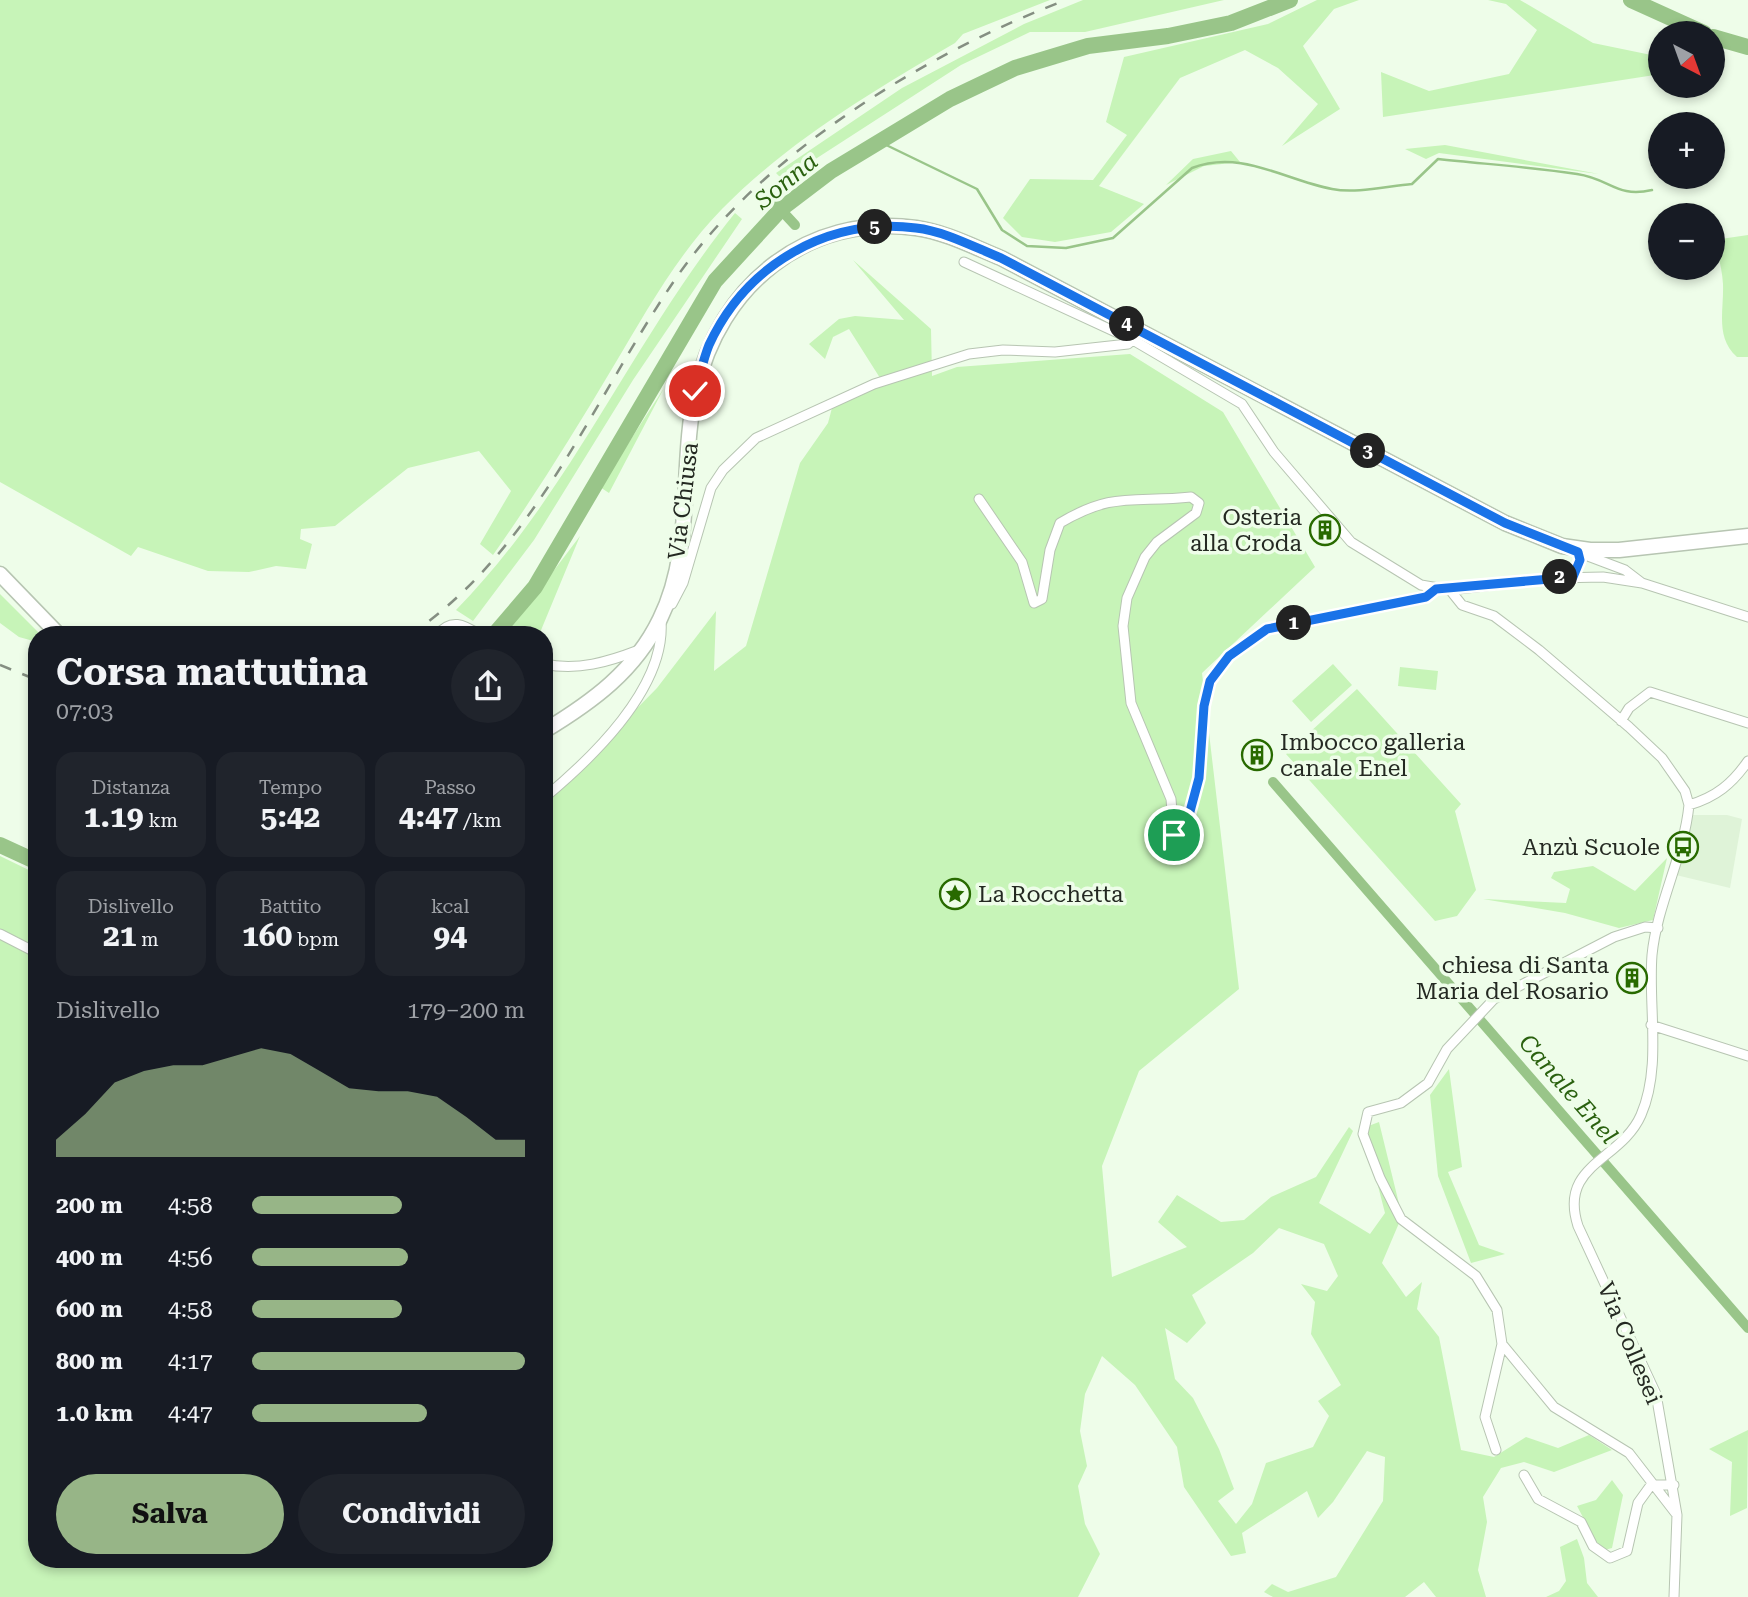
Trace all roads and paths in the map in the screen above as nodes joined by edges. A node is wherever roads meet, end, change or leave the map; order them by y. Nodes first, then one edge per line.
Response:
1 (964, 262) dead end
2 (1133, 340) junction
3 (979, 499) dead end
4 (1748, 536) edge
5 (1562, 546) junction
6 (1578, 552) junction
7 (0, 574) edge
8 (1573, 577) junction
9 (1642, 583) junction
10 (1436, 589) junction
11 (1450, 590) junction
12 (1748, 617) edge
13 (661, 618) junction
14 (51, 626) edge
15 (444, 626) edge
16 (464, 626) edge
17 (644, 649) junction
18 (553, 665) edge
19 (1621, 720) junction
20 (1748, 723) edge
21 (553, 726) edge
22 (1748, 761) edge
23 (553, 790) edge
24 (1689, 805) junction
25 (1658, 928) junction
26 (0, 934) edge
27 (28, 948) edge
28 (1651, 1025) junction
29 (1748, 1056) edge
30 (1502, 1345) junction
31 (1496, 1450) dead end
32 (1524, 1475) dead end
33 (1651, 1485) junction
34 (1674, 1485) junction
35 (1678, 1515) junction
36 (1674, 1597) edge

1 - 2 street
2 - 10 street
2 - 13 street
3 - 10 street
4 - 5 main road, Via Chiusa
5 - 6 street
5 - 13 main road, Via Chiusa
6 - 8 street
6 - 9 street
7 - 14 main road
8 - 9 street
8 - 11 street
9 - 12 street
10 - 11 street
11 - 19 street
13 - 17 main road, Via Chiusa
13 - 23 street
15 - 16 street
17 - 18 street
17 - 21 main road, Via Chiusa
19 - 20 street
19 - 24 street
22 - 24 street
24 - 25 street, Via Collesei
25 - 28 street, Via Collesei
25 - 30 street
26 - 27 street
28 - 29 street
28 - 34 street, Via Collesei
30 - 31 street
30 - 33 street
32 - 33 street
33 - 34 street
33 - 35 street
34 - 35 street, Via Collesei
35 - 36 street, Via Collesei

